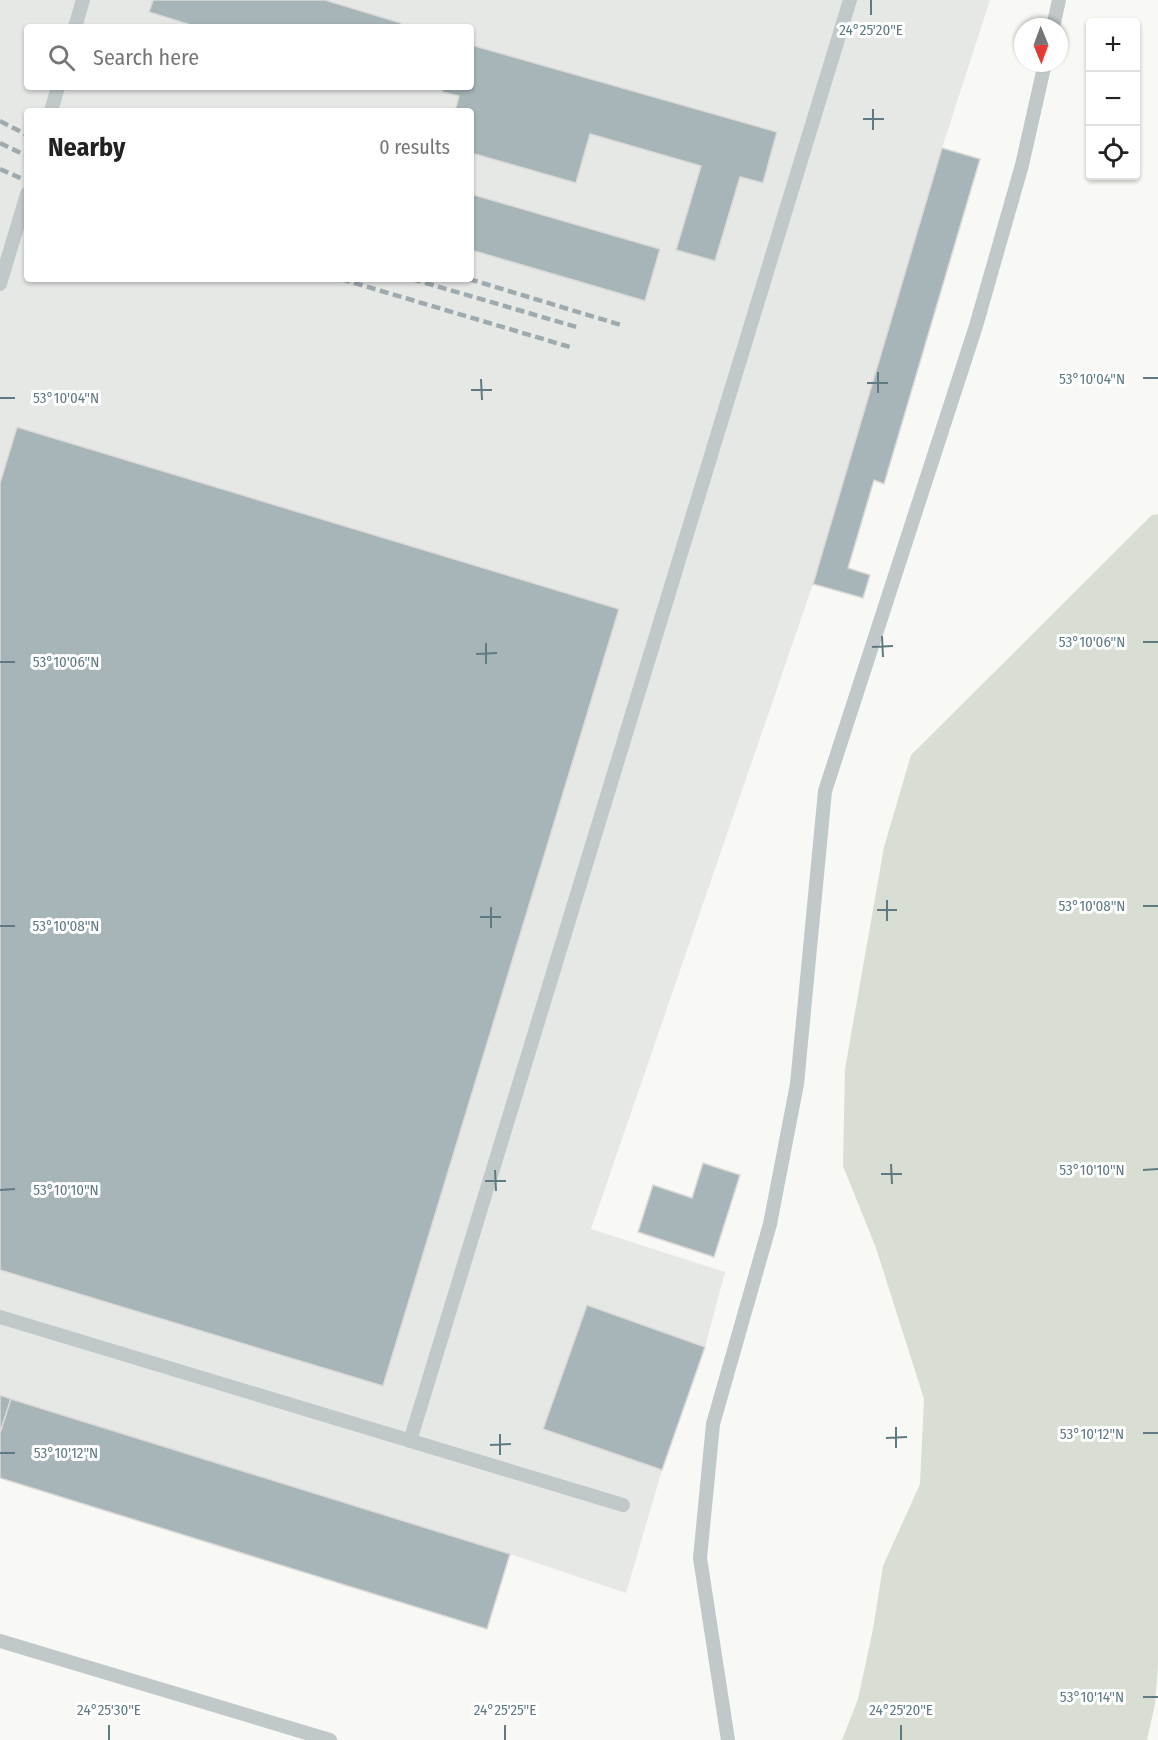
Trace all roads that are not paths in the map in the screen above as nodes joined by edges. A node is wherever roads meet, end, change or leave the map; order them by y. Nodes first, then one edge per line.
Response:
1 (83, 0) edge
2 (850, 0) edge
3 (1059, 0) edge
4 (1055, 18) edge
5 (76, 24) edge
6 (1043, 72) edge
7 (57, 90) edge
8 (52, 108) edge
9 (24, 204) edge
10 (0, 284) edge
11 (0, 1317) edge
12 (410, 1441) junction
13 (623, 1505) dead end
14 (0, 1641) edge
15 (330, 1740) edge
16 (729, 1740) edge

1 - 5 lane
2 - 12 lane
3 - 4 lane
6 - 16 lane
7 - 8 lane
9 - 10 lane
11 - 12 lane
12 - 13 lane
14 - 15 lane

